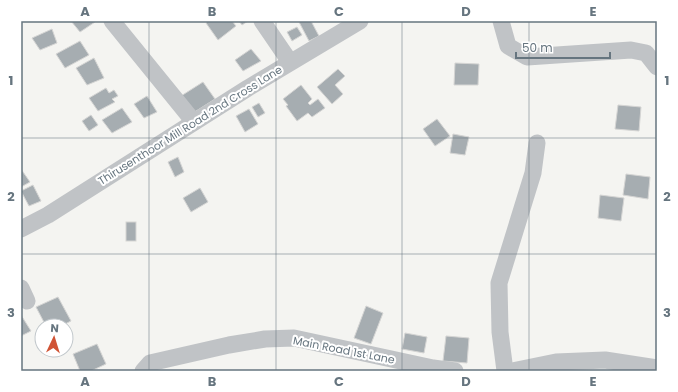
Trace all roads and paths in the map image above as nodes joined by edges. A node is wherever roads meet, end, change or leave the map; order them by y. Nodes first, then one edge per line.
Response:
1 (112, 21) edge
2 (262, 21) edge
3 (360, 21) edge
4 (501, 21) edge
5 (290, 62) junction
6 (657, 67) edge
7 (194, 122) junction
8 (537, 142) dead end
9 (21, 229) edge
10 (657, 368) edge
11 (143, 371) edge
12 (455, 371) edge
13 (505, 371) edge
14 (512, 371) edge

1 - 7 street
2 - 5 street
3 - 5 street, Thirusenthoor Mill Road 2nd Cross Lane
4 - 6 street
5 - 7 street, Thirusenthoor Mill Road 2nd Cross Lane
7 - 9 street, Thirusenthoor Mill Road 2nd Cross Lane
8 - 13 street
10 - 14 street
11 - 12 street, Main Road 1st Lane

